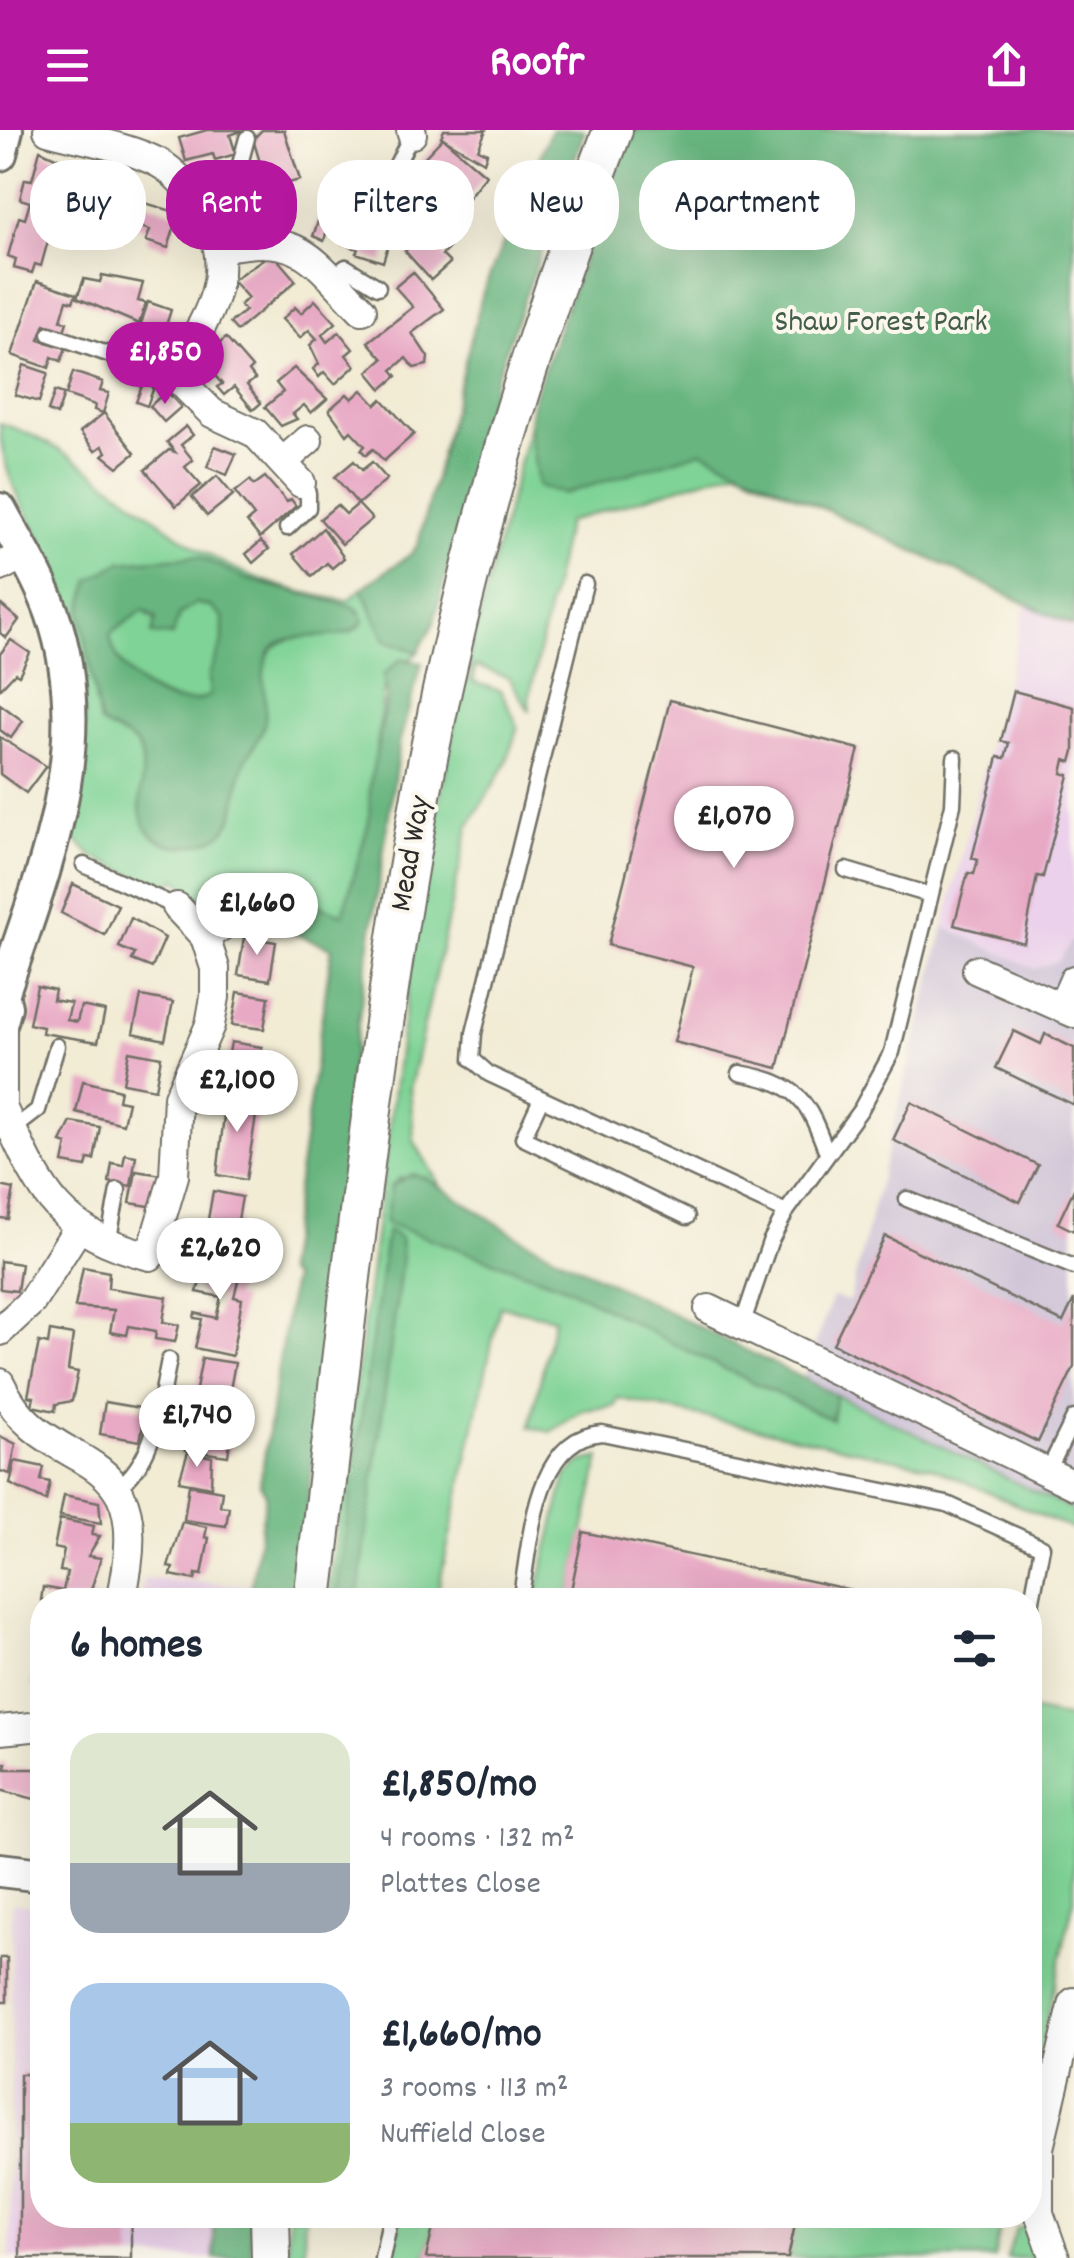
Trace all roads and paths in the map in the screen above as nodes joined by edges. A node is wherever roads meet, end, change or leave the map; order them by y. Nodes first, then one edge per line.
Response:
1 (6, 130) edge
2 (48, 130) edge
3 (613, 130) edge
4 (411, 132) edge
5 (87, 135) edge
6 (247, 138) dead end
7 (0, 154) edge
8 (241, 160) edge
9 (398, 160) edge
10 (166, 172) edge
11 (297, 249) edge
12 (220, 250) edge
13 (370, 298) dead end
14 (50, 334) dead end
15 (122, 360) joint
16 (170, 376) junction
17 (308, 440) dead end
18 (292, 472) junction
19 (0, 510) edge
20 (288, 528) dead end
21 (12, 560) edge
22 (584, 584) dead end
23 (955, 758) dead end
24 (84, 865) dead end
25 (846, 870) dead end
26 (38, 887) junction
27 (930, 895) junction
28 (177, 907) joint
29 (229, 921) dead end
30 (0, 927) edge
31 (205, 937) junction
32 (977, 970) dead end
33 (1074, 980) edge
34 (1, 1006) edge
35 (1068, 1010) edge
36 (57, 1046) dead end
37 (740, 1073) dead end
38 (541, 1099) junction
39 (5, 1112) edge
40 (828, 1154) junction
41 (118, 1190) dead end
42 (907, 1199) dead end
43 (786, 1212) junction
44 (687, 1217) dead end
45 (78, 1228) junction
46 (108, 1244) junction
47 (1074, 1267) edge
48 (709, 1309) dead end
49 (742, 1325) junction
50 (0, 1331) edge
51 (169, 1360) dead end
52 (0, 1382) edge
53 (1074, 1418) edge
54 (1047, 1473) junction
55 (1074, 1485) edge
56 (118, 1488) junction
57 (122, 1588) edge
58 (316, 1588) edge
59 (523, 1588) edge
60 (1034, 1588) edge
61 (30, 1727) edge
62 (0, 1730) edge
63 (0, 1870) edge
64 (30, 1874) edge
65 (1074, 2002) edge
66 (1042, 2135) edge
67 (1042, 2207) edge
68 (1045, 2225) junction
69 (270, 2228) edge
70 (388, 2228) edge
71 (1074, 2248) edge
72 (270, 2258) edge
73 (382, 2258) edge
74 (1055, 2258) edge

1 - 7 street
2 - 5 street
3 - 58 main road, Mead Way
4 - 9 lane
5 - 10 street
6 - 8 lane
11 - 13 street
12 - 16 street
14 - 15 lane
15 - 16 street
16 - 18 street
17 - 18 street
18 - 20 lane
19 - 21 street
21 - 26 street
22 - 38 lane
23 - 27 lane
24 - 28 lane
25 - 27 lane
26 - 30 street
26 - 34 street
27 - 40 lane
28 - 31 street
29 - 31 street
31 - 46 street
32 - 35 street
33 - 35 street
34 - 39 street
36 - 39 lane
37 - 40 lane
38 - 43 lane
38 - 44 lane
39 - 45 street
40 - 43 lane
41 - 46 lane
42 - 47 lane
43 - 49 lane
45 - 46 street
45 - 50 street
48 - 49 street
49 - 54 street
51 - 56 lane
52 - 56 street
53 - 54 lane
54 - 55 street
56 - 57 street
59 - 60 lane
61 - 62 street
63 - 64 street
65 - 66 street
67 - 68 street
68 - 71 street
68 - 74 street
69 - 72 main road
70 - 73 lane

